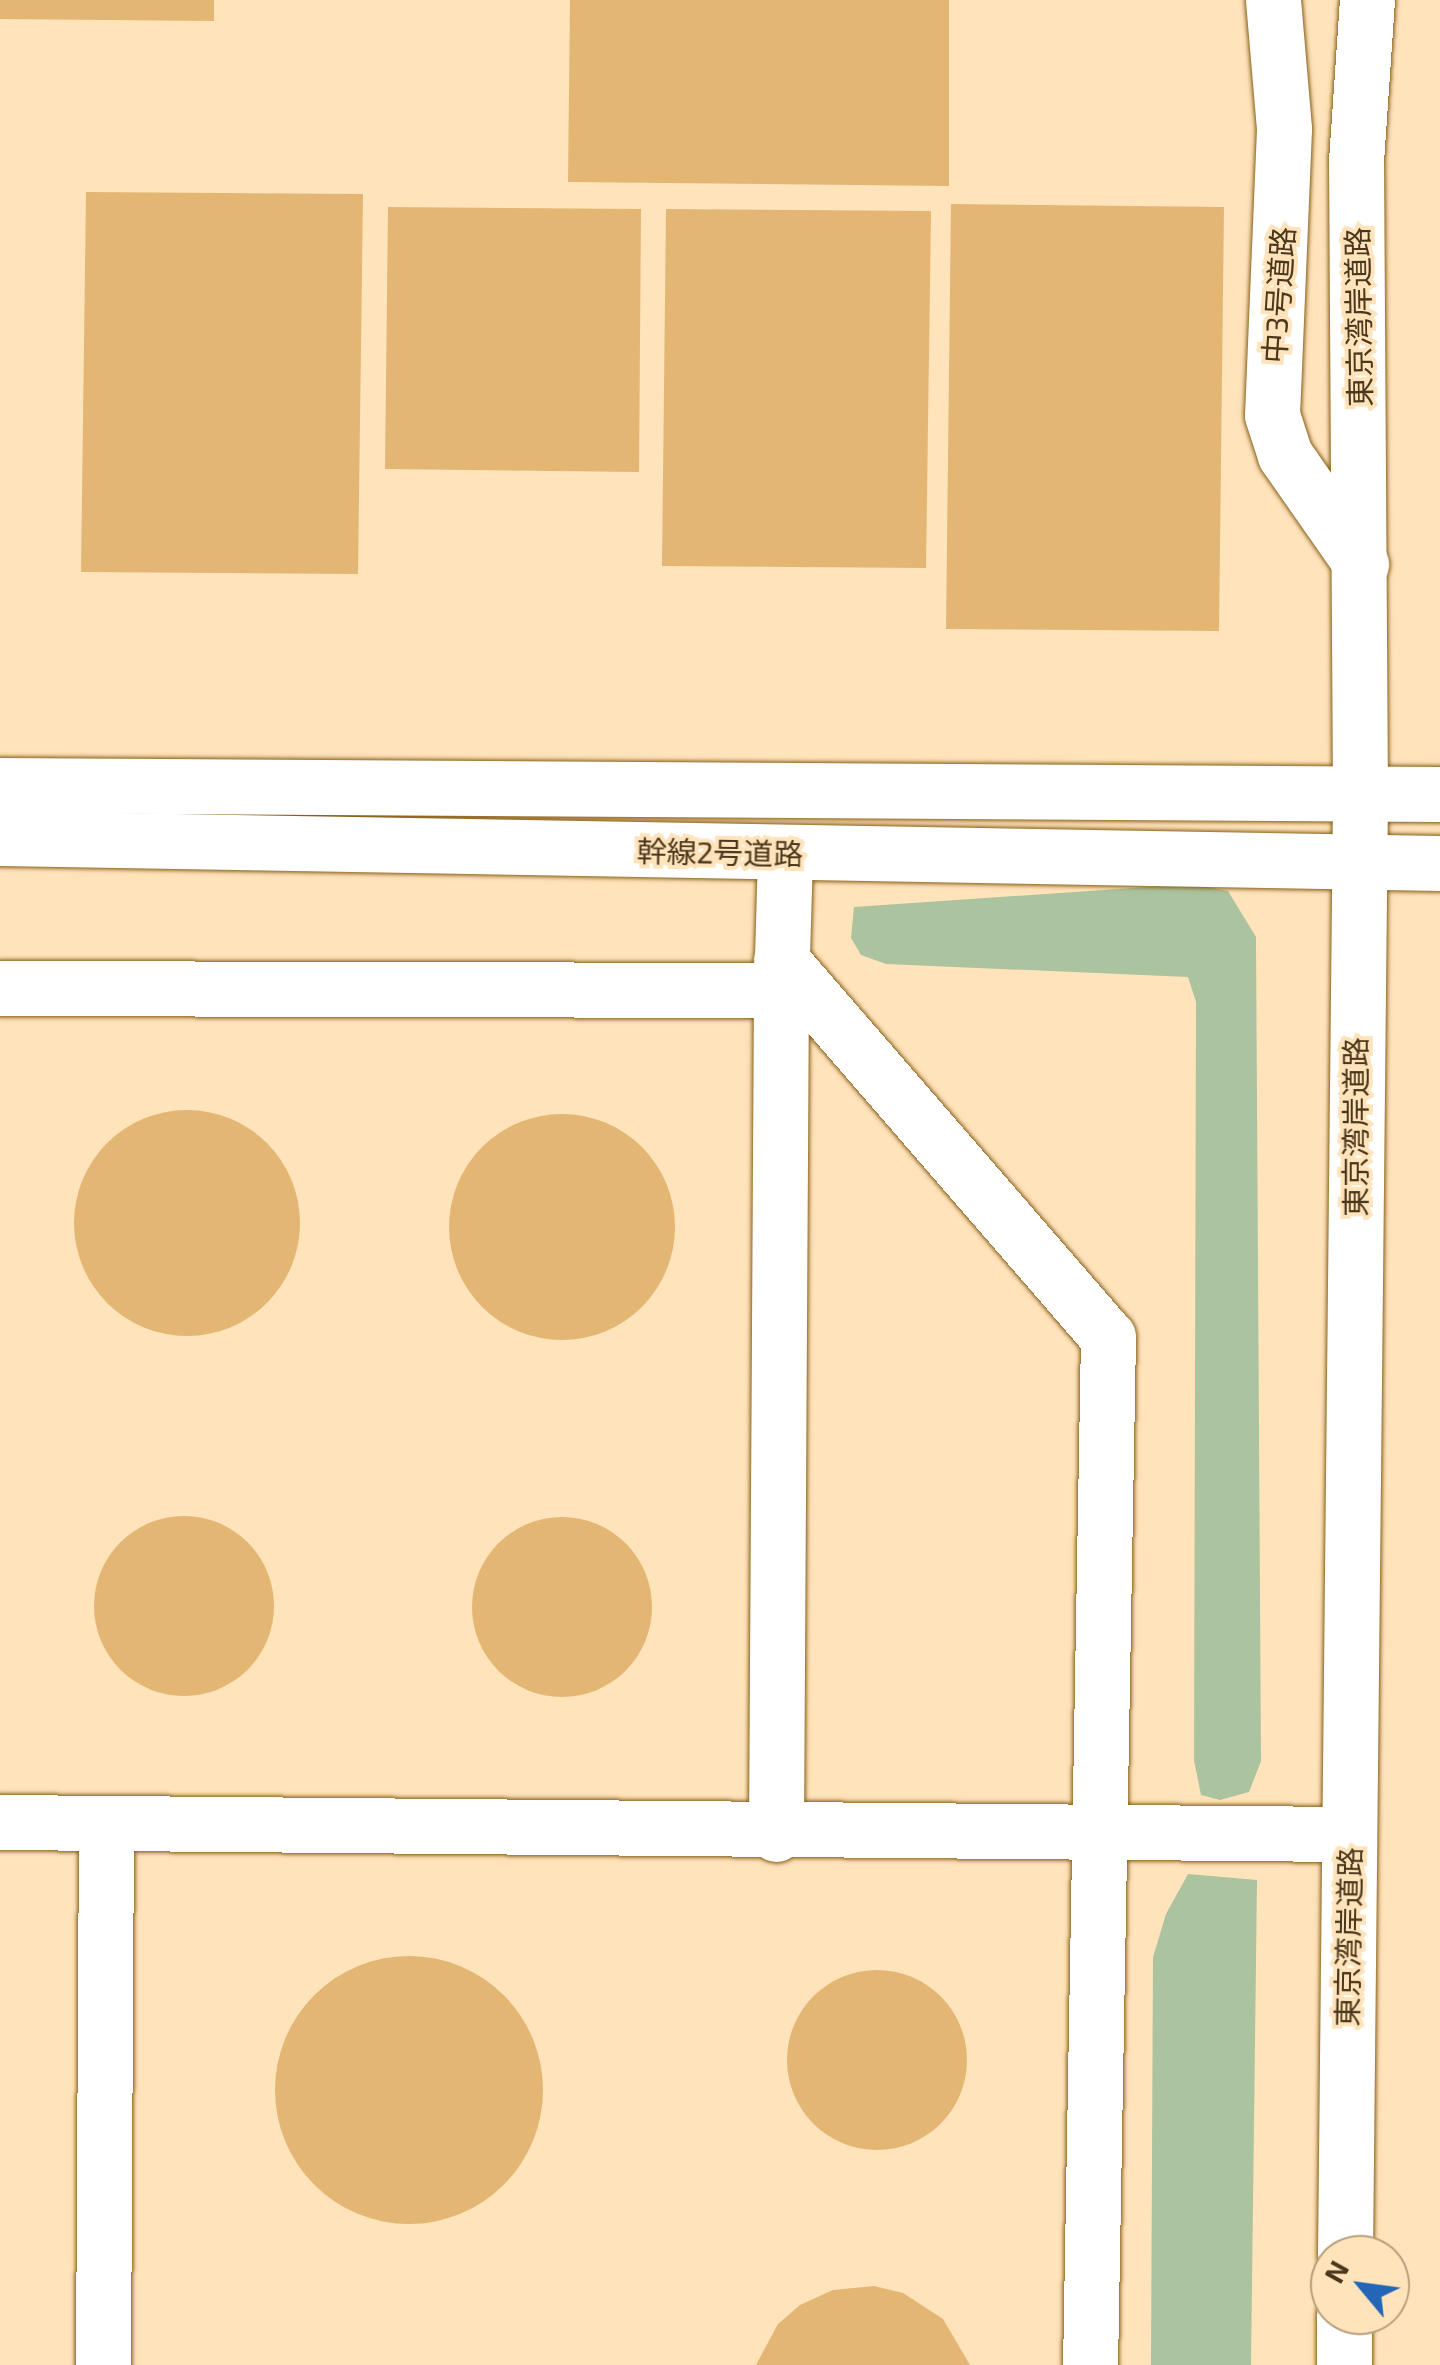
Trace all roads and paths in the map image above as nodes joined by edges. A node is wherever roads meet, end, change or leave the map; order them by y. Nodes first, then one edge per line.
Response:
1 (1273, 0) edge
2 (1335, 0) edge
3 (1367, 0) edge
4 (1356, 161) junction
5 (1361, 564) junction
6 (0, 785) edge
7 (1360, 793) junction
8 (1440, 794) edge
9 (0, 838) edge
10 (784, 854) junction
11 (1358, 863) junction
12 (1440, 863) edge
13 (781, 975) junction
14 (0, 988) edge
15 (0, 1822) edge
16 (106, 1824) junction
17 (776, 1834) junction
18 (1097, 1834) junction
19 (1349, 1834) junction
20 (1345, 2235) edge
21 (1344, 2335) edge
22 (103, 2365) edge
23 (1090, 2365) edge
24 (1344, 2365) edge

1 - 5 main road, 中3号道路
2 - 4 main road
3 - 4 main road, 東京湾岸道路
4 - 5 main road, 東京湾岸道路
5 - 7 main road, 東京湾岸道路
6 - 7 main road, 幹線2号道路
7 - 8 main road, 幹線2号道路
7 - 11 main road, 東京湾岸道路
9 - 10 main road, 幹線2号道路
10 - 11 main road, 幹線2号道路
10 - 13 main road
11 - 12 main road, 幹線2号道路
11 - 19 main road, 東京湾岸道路
13 - 14 main road
13 - 17 main road
13 - 18 main road
15 - 16 main road
16 - 17 main road
16 - 22 main road
17 - 18 main road
18 - 19 main road
18 - 23 main road
19 - 20 main road, 東京湾岸道路
21 - 24 main road

